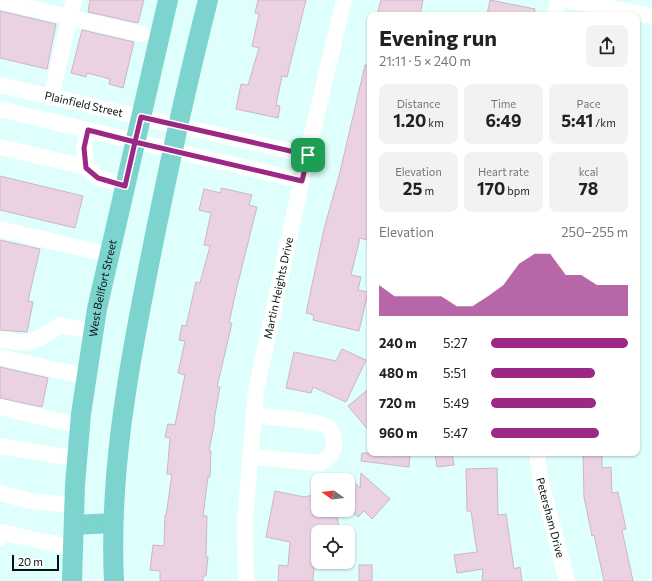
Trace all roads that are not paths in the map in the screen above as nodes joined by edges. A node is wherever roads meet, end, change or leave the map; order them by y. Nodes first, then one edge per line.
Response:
1 (74, 0) edge
2 (168, 0) edge
3 (208, 0) edge
4 (344, 0) edge
5 (558, 0) edge
6 (568, 0) edge
7 (0, 1) edge
8 (556, 12) edge
9 (631, 12) edge
10 (640, 14) edge
11 (652, 16) edge
12 (70, 17) junction
13 (142, 34) dead end
14 (0, 85) edge
15 (51, 97) junction
16 (0, 109) edge
17 (141, 117) junction
18 (177, 124) junction
19 (88, 130) junction
20 (135, 142) junction
21 (0, 147) edge
22 (172, 151) junction
23 (308, 155) junction
24 (86, 168) junction
25 (302, 181) junction
26 (125, 186) junction
27 (0, 229) edge
28 (110, 255) junction
29 (94, 332) junction
30 (0, 339) edge
31 (0, 357) edge
32 (87, 377) junction
33 (0, 407) edge
34 (253, 415) junction
35 (80, 426) junction
36 (0, 446) edge
37 (537, 456) edge
38 (250, 457) junction
39 (78, 459) junction
40 (0, 493) edge
41 (75, 505) junction
42 (114, 523) junction
43 (74, 525) junction
44 (0, 534) edge
45 (73, 548) junction
46 (72, 581) edge
47 (114, 581) edge
48 (246, 581) edge
49 (566, 581) edge

1 - 12 street
2 - 17 main road, West Bellfort Street
3 - 18 main road
4 - 23 street, Martin Heights Drive
5 - 8 street
6 - 9 street
7 - 12 street
10 - 11 street
12 - 13 street
12 - 15 street
14 - 15 street, Plainfield Street
15 - 17 street, Plainfield Street
16 - 19 street
17 - 18 street, Plainfield Street
17 - 20 main road, West Bellfort Street
18 - 22 main road
18 - 23 street, Plainfield Street
19 - 20 street
19 - 24 street
20 - 22 street
20 - 26 main road, West Bellfort Street
21 - 24 street
22 - 25 street
22 - 42 main road
23 - 25 street, Martin Heights Drive
24 - 26 street
25 - 34 street, Martin Heights Drive
26 - 28 main road, West Bellfort Street
27 - 28 street
28 - 29 main road, West Bellfort Street
29 - 30 street
29 - 32 main road, West Bellfort Street
31 - 32 street
32 - 35 main road, West Bellfort Street
33 - 35 street
34 - 38 street, Martin Heights Drive
34 - 38 street
35 - 39 main road, West Bellfort Street
36 - 39 street
37 - 49 street, Petersham Drive
38 - 48 street, Martin Heights Drive
39 - 41 main road, West Bellfort Street
40 - 41 street
41 - 43 main road, West Bellfort Street
42 - 43 main road
42 - 47 main road
43 - 45 main road, West Bellfort Street
44 - 45 street
45 - 46 main road, West Bellfort Street

